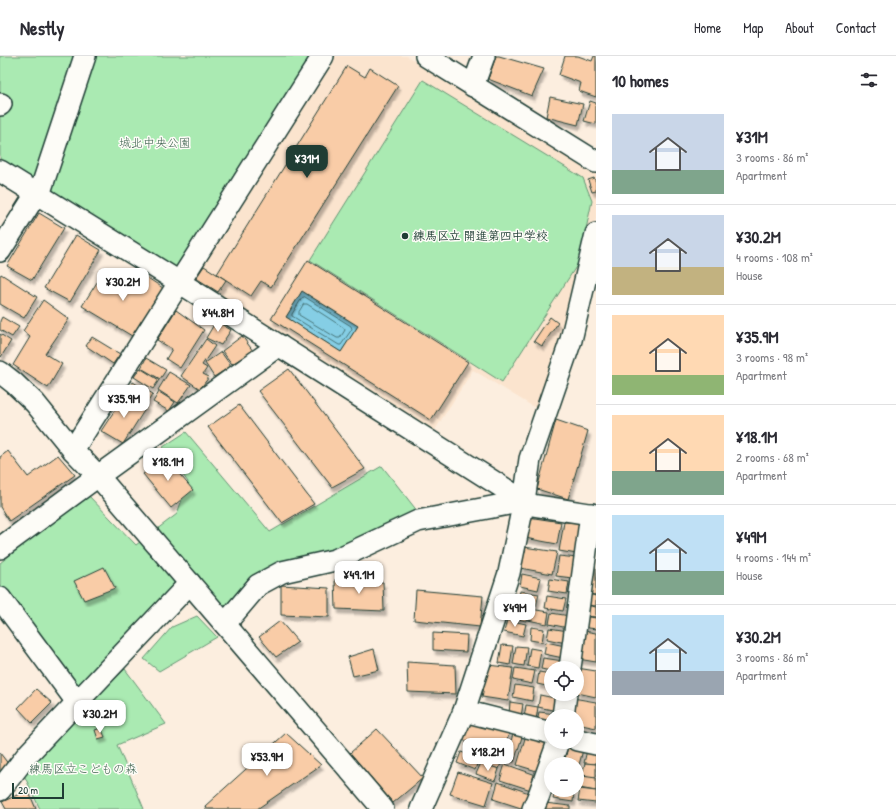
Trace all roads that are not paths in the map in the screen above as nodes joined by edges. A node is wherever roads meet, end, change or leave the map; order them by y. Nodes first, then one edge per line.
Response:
1 (85, 56) edge
2 (323, 56) edge
3 (426, 56) edge
4 (484, 56) edge
5 (473, 86) junction
6 (596, 162) edge
7 (0, 171) edge
8 (36, 194) junction
9 (596, 234) edge
10 (0, 251) edge
11 (179, 282) junction
12 (589, 291) edge
13 (279, 345) junction
14 (0, 372) edge
15 (73, 450) junction
16 (98, 476) junction
17 (524, 501) junction
18 (594, 515) edge
19 (0, 548) edge
20 (190, 583) junction
21 (0, 598) edge
22 (225, 624) junction
23 (571, 661) edge
24 (76, 702) junction
25 (464, 711) junction
26 (544, 731) edge
27 (584, 741) edge
28 (596, 744) edge
29 (556, 749) edge
30 (0, 790) edge
31 (383, 809) edge
32 (421, 809) edge
33 (533, 809) edge

1 - 8 street
2 - 11 street
3 - 5 street
4 - 5 street
5 - 6 street
7 - 8 street
8 - 10 street
8 - 11 street
9 - 12 street
11 - 13 street
11 - 15 street
12 - 17 street
13 - 16 street
13 - 17 street
14 - 15 street
15 - 16 street
16 - 19 street
16 - 20 street
17 - 18 street
17 - 22 street
17 - 25 street
18 - 23 street
20 - 22 street
20 - 24 street
21 - 24 street
22 - 31 street
24 - 30 street
25 - 26 street
25 - 32 street
27 - 28 street
29 - 33 street

